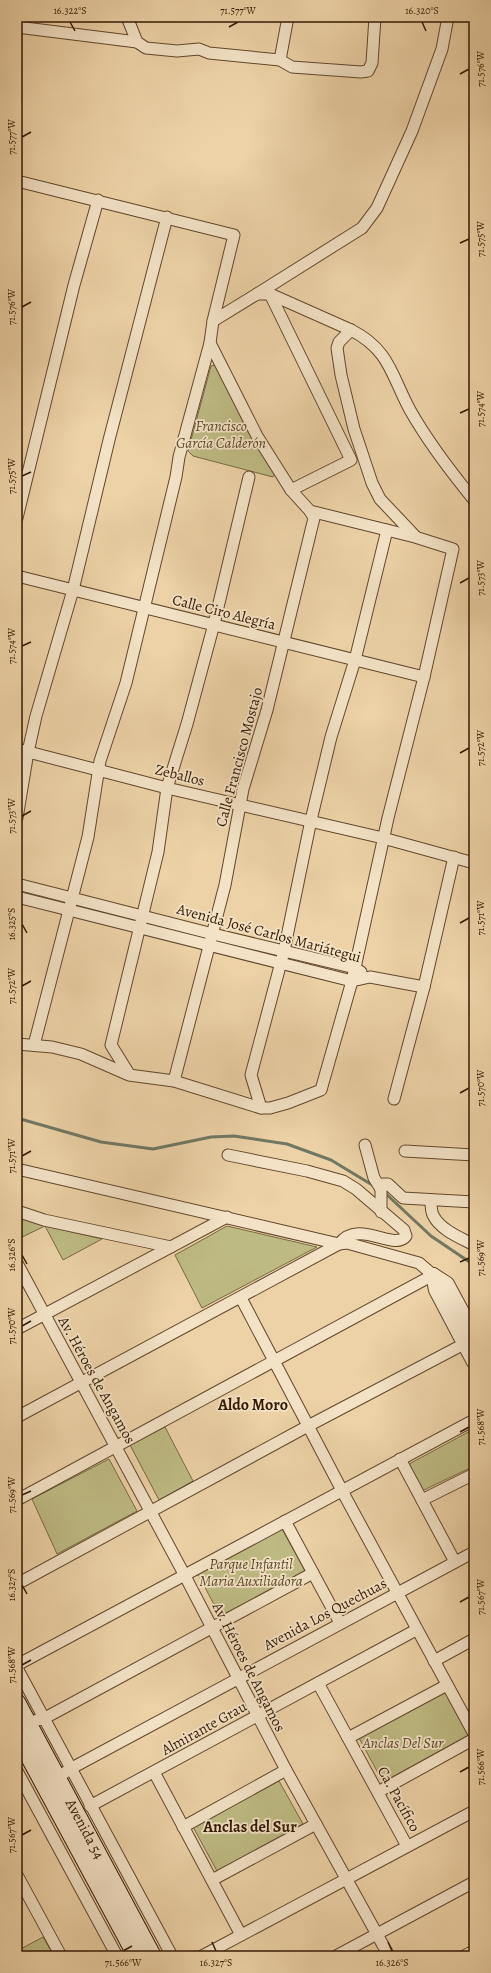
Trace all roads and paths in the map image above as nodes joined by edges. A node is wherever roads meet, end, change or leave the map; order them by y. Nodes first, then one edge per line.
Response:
1 (127, 17) edge
2 (288, 17) edge
3 (375, 17) edge
4 (448, 17) edge
5 (17, 27) edge
6 (137, 42) junction
7 (280, 60) junction
8 (17, 181) edge
9 (98, 200) junction
10 (167, 217) junction
11 (257, 294) junction
12 (270, 294) junction
13 (213, 321) junction
14 (351, 330) junction
15 (210, 343) junction
16 (249, 476) dead end
17 (291, 490) junction
18 (474, 500) edge
19 (310, 511) junction
20 (17, 518) edge
21 (387, 530) junction
22 (415, 537) junction
23 (17, 576) edge
24 (73, 590) junction
25 (144, 607) junction
26 (214, 624) junction
27 (284, 643) junction
28 (355, 660) junction
29 (424, 677) junction
30 (17, 749) edge
31 (28, 752) junction
32 (98, 770) junction
33 (167, 788) junction
34 (239, 805) junction
35 (17, 818) edge
36 (311, 820) junction
37 (383, 838) junction
38 (454, 858) junction
39 (474, 863) edge
40 (17, 884) edge
41 (17, 897) edge
42 (73, 899) junction
43 (70, 910) junction
44 (143, 916) junction
45 (140, 928) junction
46 (212, 939) junction
47 (284, 951) junction
48 (280, 962) junction
49 (355, 968) junction
50 (370, 977) junction
51 (352, 981) junction
52 (424, 987) junction
53 (17, 1044) edge
54 (34, 1046) junction
55 (129, 1075) junction
56 (174, 1081) junction
57 (394, 1099) dead end
58 (261, 1108) junction
59 (365, 1145) dead end
60 (405, 1151) dead end
61 (228, 1155) dead end
62 (474, 1155) edge
63 (17, 1169) edge
64 (381, 1189) junction
65 (431, 1200) junction
66 (474, 1202) edge
67 (17, 1211) edge
68 (381, 1212) junction
69 (227, 1217) junction
70 (339, 1244) junction
71 (474, 1244) edge
72 (172, 1247) junction
73 (17, 1263) edge
74 (433, 1275) junction
75 (241, 1298) junction
76 (45, 1314) junction
77 (17, 1329) edge
78 (469, 1339) edge
79 (274, 1361) junction
80 (474, 1362) edge
81 (82, 1383) junction
82 (17, 1417) edge
83 (474, 1420) edge
84 (308, 1426) junction
85 (117, 1446) junction
86 (400, 1459) junction
87 (474, 1474) edge
88 (341, 1490) junction
89 (17, 1500) edge
90 (422, 1500) junction
91 (151, 1512) junction
92 (285, 1520) junction
93 (474, 1552) edge
94 (455, 1562) junction
95 (313, 1573) junction
96 (184, 1574) junction
97 (17, 1584) edge
98 (397, 1592) junction
99 (340, 1623) junction
100 (212, 1627) junction
101 (416, 1630) junction
102 (474, 1639) edge
103 (434, 1661) junction
104 (17, 1665) edge
105 (17, 1668) edge
106 (238, 1678) junction
107 (318, 1683) junction
108 (447, 1685) junction
109 (17, 1702) edge
110 (257, 1716) junction
111 (43, 1718) junction
112 (22, 1724) edge
113 (473, 1728) edge
114 (17, 1734) edge
115 (348, 1738) junction
116 (474, 1739) edge
117 (286, 1770) junction
118 (17, 1771) edge
119 (154, 1772) junction
120 (57, 1777) junction
121 (378, 1792) junction
122 (90, 1806) junction
123 (474, 1811) edge
124 (316, 1824) junction
125 (183, 1827) junction
126 (407, 1846) junction
127 (17, 1874) edge
128 (346, 1878) junction
129 (212, 1880) junction
130 (474, 1882) edge
131 (376, 1934) junction
132 (241, 1935) junction
133 (474, 1951) edge
134 (61, 1956) edge
135 (117, 1956) edge
136 (136, 1956) edge
137 (154, 1956) edge
138 (172, 1956) edge
139 (202, 1956) edge
140 (336, 1956) edge
141 (388, 1956) edge
142 (464, 1956) edge

1 - 6 street
2 - 7 street
3 - 7 street
4 - 11 street
5 - 6 street
6 - 7 street
8 - 9 street
9 - 10 street
9 - 20 street
10 - 13 street
10 - 24 street
11 - 12 street
11 - 13 street
12 - 14 street
12 - 17 street
13 - 15 street
14 - 18 street
14 - 22 street
15 - 17 street
15 - 25 street
16 - 26 street
17 - 19 street
19 - 21 street
19 - 27 street, Calle Francisco Mostajo
21 - 22 street
21 - 28 street
22 - 29 street
23 - 24 street, Calle Ciro Alegría
24 - 25 street, Calle Ciro Alegría
24 - 31 street
25 - 26 street, Calle Ciro Alegría
25 - 32 street
26 - 27 street, Calle Ciro Alegría
26 - 33 street
27 - 28 street, Calle Ciro Alegría
27 - 34 street, Calle Francisco Mostajo
28 - 29 street, Calle Ciro Alegría
28 - 36 street
29 - 37 street
30 - 31 street, Zeballos
31 - 32 street, Zeballos
31 - 35 street
32 - 33 street, Zeballos
32 - 42 street
33 - 34 street, Zeballos
33 - 44 street
34 - 36 street, Zeballos
34 - 46 street, Calle Francisco Mostajo
36 - 37 street, Zeballos
36 - 47 street
37 - 38 street, Zeballos
37 - 49 street
38 - 39 street, Zeballos
38 - 52 street
40 - 42 street, Avenida José Carlos Mariátegui
41 - 43 street, Avenida José Carlos Mariátegui
42 - 43 street
42 - 44 street, Avenida José Carlos Mariátegui
43 - 45 street, Avenida José Carlos Mariátegui
43 - 54 street
44 - 45 street
44 - 46 street, Avenida José Carlos Mariátegui
45 - 46 street, Avenida José Carlos Mariátegui
45 - 55 street
46 - 47 street, Avenida José Carlos Mariátegui
46 - 48 street, Avenida José Carlos Mariátegui
46 - 56 street, Calle Francisco Mostajo
47 - 48 street
47 - 49 street, Avenida José Carlos Mariátegui
48 - 51 street, Avenida José Carlos Mariátegui
48 - 58 street
49 - 50 street, Avenida José Carlos Mariátegui
49 - 51 street
50 - 51 street, Avenida José Carlos Mariátegui
50 - 52 street
51 - 58 street
52 - 57 street
53 - 54 street
54 - 55 street
55 - 56 street
56 - 58 street
59 - 64 street
60 - 62 street
61 - 68 street
63 - 69 street
64 - 65 street
64 - 68 street
65 - 66 street
65 - 71 street
67 - 72 street
68 - 70 street
69 - 70 street
69 - 72 street
70 - 74 street
70 - 75 street
72 - 76 street
73 - 76 street, Av. Héroes de Angamos
74 - 78 street
74 - 79 street
75 - 79 street
75 - 81 street
76 - 77 street
76 - 81 street, Av. Héroes de Angamos
78 - 80 street
78 - 84 street
79 - 84 street
79 - 85 street
81 - 82 street
81 - 85 street, Av. Héroes de Angamos
83 - 86 street
84 - 88 street
84 - 91 street
85 - 89 street
85 - 91 street, Av. Héroes de Angamos
86 - 88 street
86 - 90 street
87 - 90 street
88 - 92 street
88 - 98 street
90 - 94 street
91 - 96 street, Av. Héroes de Angamos
91 - 97 street
92 - 95 street
92 - 96 street
93 - 94 street, Avenida Los Quechuas
94 - 98 street, Avenida Los Quechuas
95 - 99 street
95 - 100 street
96 - 100 street, Av. Héroes de Angamos
96 - 104 street
98 - 99 street, Avenida Los Quechuas
98 - 101 street
99 - 106 street, Avenida Los Quechuas
100 - 106 street, Av. Héroes de Angamos
100 - 111 street
101 - 103 street
101 - 107 street, Almirante Grau
102 - 103 street
103 - 108 street
105 - 111 street
106 - 110 street, Av. Héroes de Angamos
106 - 120 street, Avenida Los Quechuas
107 - 110 street, Almirante Grau
107 - 115 street, Ca. Pacífico
108 - 113 street
108 - 115 street
109 - 112 main road, Avenida 54
110 - 117 street, Av. Héroes de Angamos
110 - 119 street, Almirante Grau
111 - 112 street
111 - 120 street
112 - 120 main road, Avenida 54
114 - 120 main road
115 - 121 street, Ca. Pacífico
116 - 121 street
117 - 124 street, Av. Héroes de Angamos
117 - 125 street
118 - 135 street
119 - 122 street, Almirante Grau
119 - 125 street
120 - 122 street
120 - 136 main road, Avenida 54
120 - 137 main road, Avenida 54
121 - 126 street, Ca. Pacífico
122 - 138 street
123 - 126 street
124 - 128 street, Av. Héroes de Angamos
124 - 129 street
125 - 129 street
126 - 128 street
127 - 134 street
128 - 131 street, Av. Héroes de Angamos
128 - 132 street
129 - 132 street
130 - 131 street
131 - 140 street
131 - 141 street, Av. Héroes de Angamos
132 - 139 street
133 - 142 street

